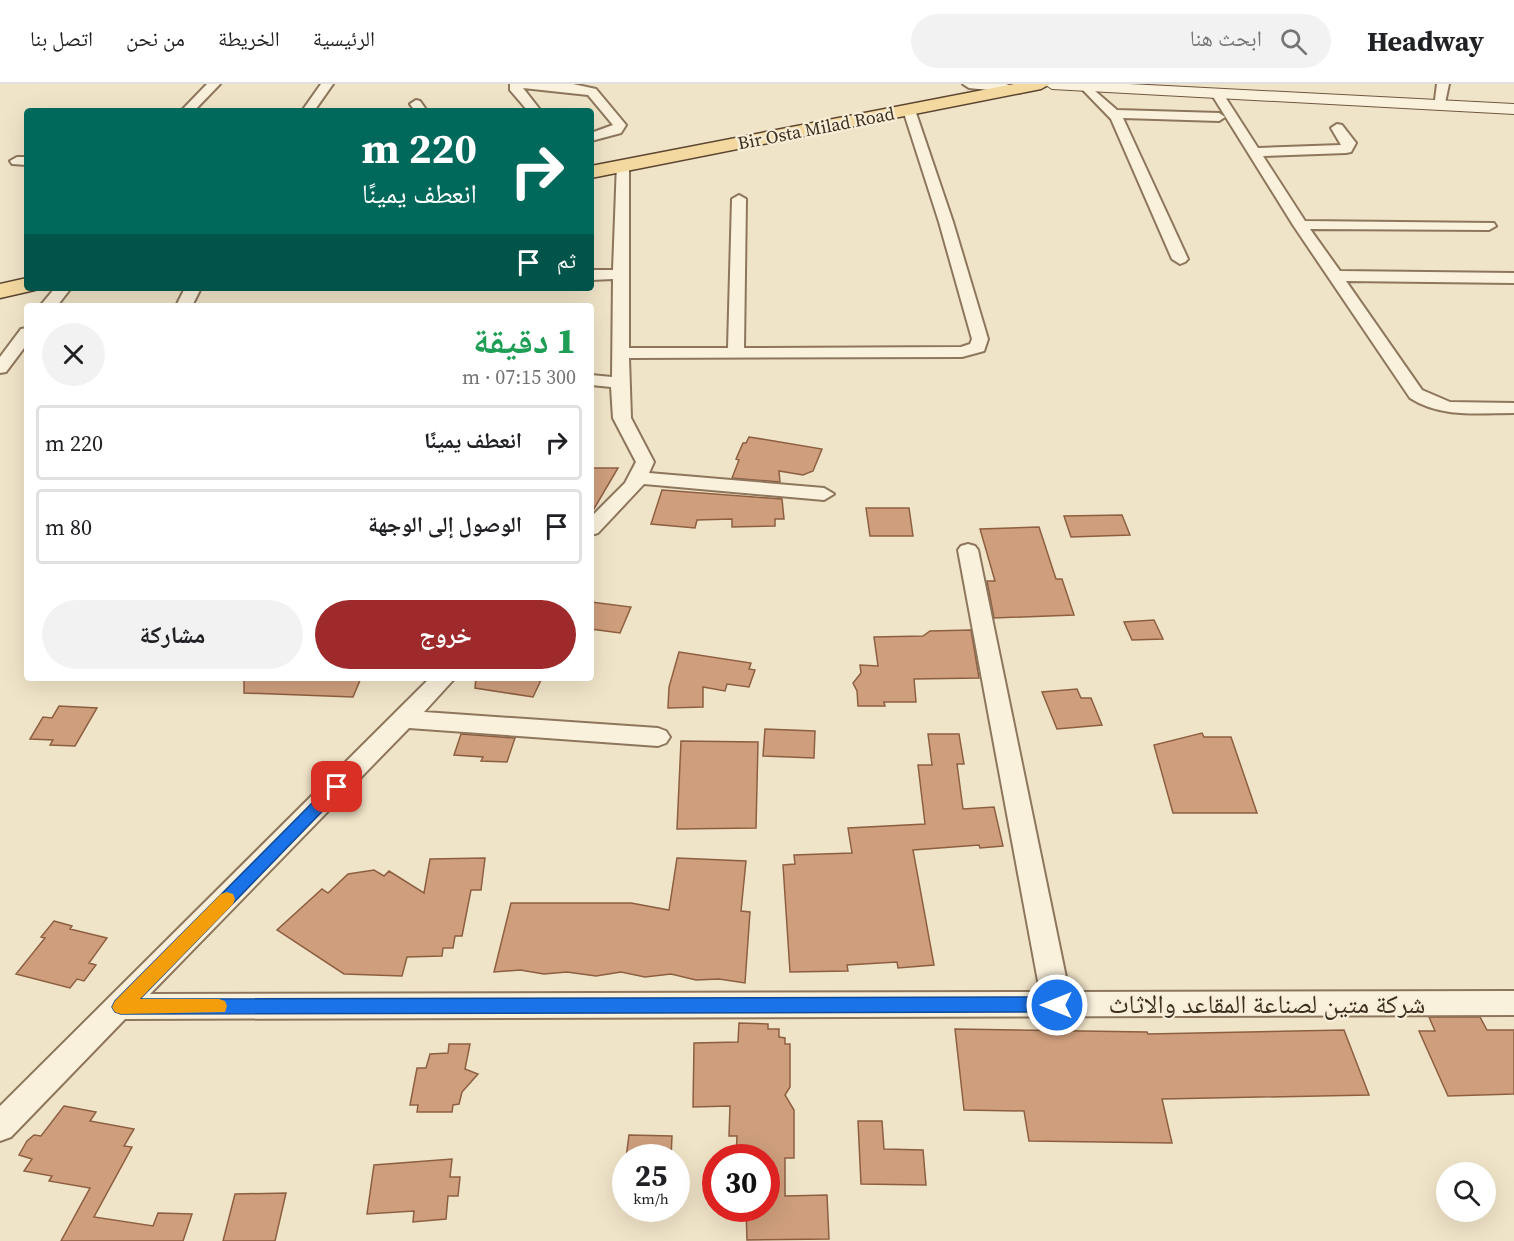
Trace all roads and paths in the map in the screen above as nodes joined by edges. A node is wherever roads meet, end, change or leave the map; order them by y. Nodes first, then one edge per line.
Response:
1 (214, 84) edge
2 (327, 84) edge
3 (969, 84) edge
4 (1041, 84) edge
5 (1052, 84) edge
6 (1443, 84) edge
7 (1014, 86) edge
8 (1087, 88) junction
9 (1218, 95) junction
10 (1441, 100) dead end
11 (190, 108) edge
12 (310, 108) edge
13 (532, 108) edge
14 (1514, 109) edge
15 (909, 110) junction
16 (1113, 114) junction
17 (1219, 117) dead end
18 (1337, 128) dead end
19 (594, 135) edge
20 (1256, 152) junction
21 (622, 166) junction
22 (594, 170) edge
23 (739, 199) dead end
24 (1300, 225) junction
25 (1489, 226) dead end
26 (1180, 260) dead end
27 (621, 274) junction
28 (594, 275) edge
29 (1337, 276) junction
30 (1514, 278) edge
31 (24, 286) edge
32 (0, 291) edge
33 (60, 291) edge
34 (50, 303) edge
35 (24, 337) edge
36 (736, 351) junction
37 (621, 353) junction
38 (0, 368) edge
39 (594, 380) edge
40 (620, 383) junction
41 (1514, 408) edge
42 (638, 478) junction
43 (824, 494) dead end
44 (594, 526) edge
45 (968, 550) dead end
46 (441, 681) edge
47 (404, 719) junction
48 (658, 737) dead end
49 (1514, 1003) edge
50 (1057, 1005) junction
51 (121, 1007) junction
52 (0, 1127) edge

1 - 11 street
2 - 12 street
3 - 7 street
4 - 7 main road, Bir Osta Milad Road
5 - 8 main road
6 - 10 street
7 - 15 main road, Bir Osta Milad Road
8 - 9 main road
8 - 16 street
9 - 14 main road
9 - 20 street
13 - 19 street
15 - 21 main road, Bir Osta Milad Road
15 - 36 street
16 - 17 street
16 - 26 street
18 - 20 street
20 - 24 street
21 - 22 main road, Bir Osta Milad Road
21 - 27 street
23 - 36 street
24 - 25 street
24 - 29 street
27 - 28 street
27 - 37 street
29 - 30 street
29 - 41 street
31 - 32 main road
33 - 34 street
35 - 38 street
36 - 37 street
37 - 40 street
39 - 40 street
40 - 42 street
42 - 43 street
42 - 44 street
45 - 50 street
46 - 47 street
47 - 48 street
47 - 51 street
49 - 50 street, شركة متين لصناعة المقاعد والاثاث
50 - 51 street, شركة متين لصناعة المقاعد والاثاث
51 - 52 street

